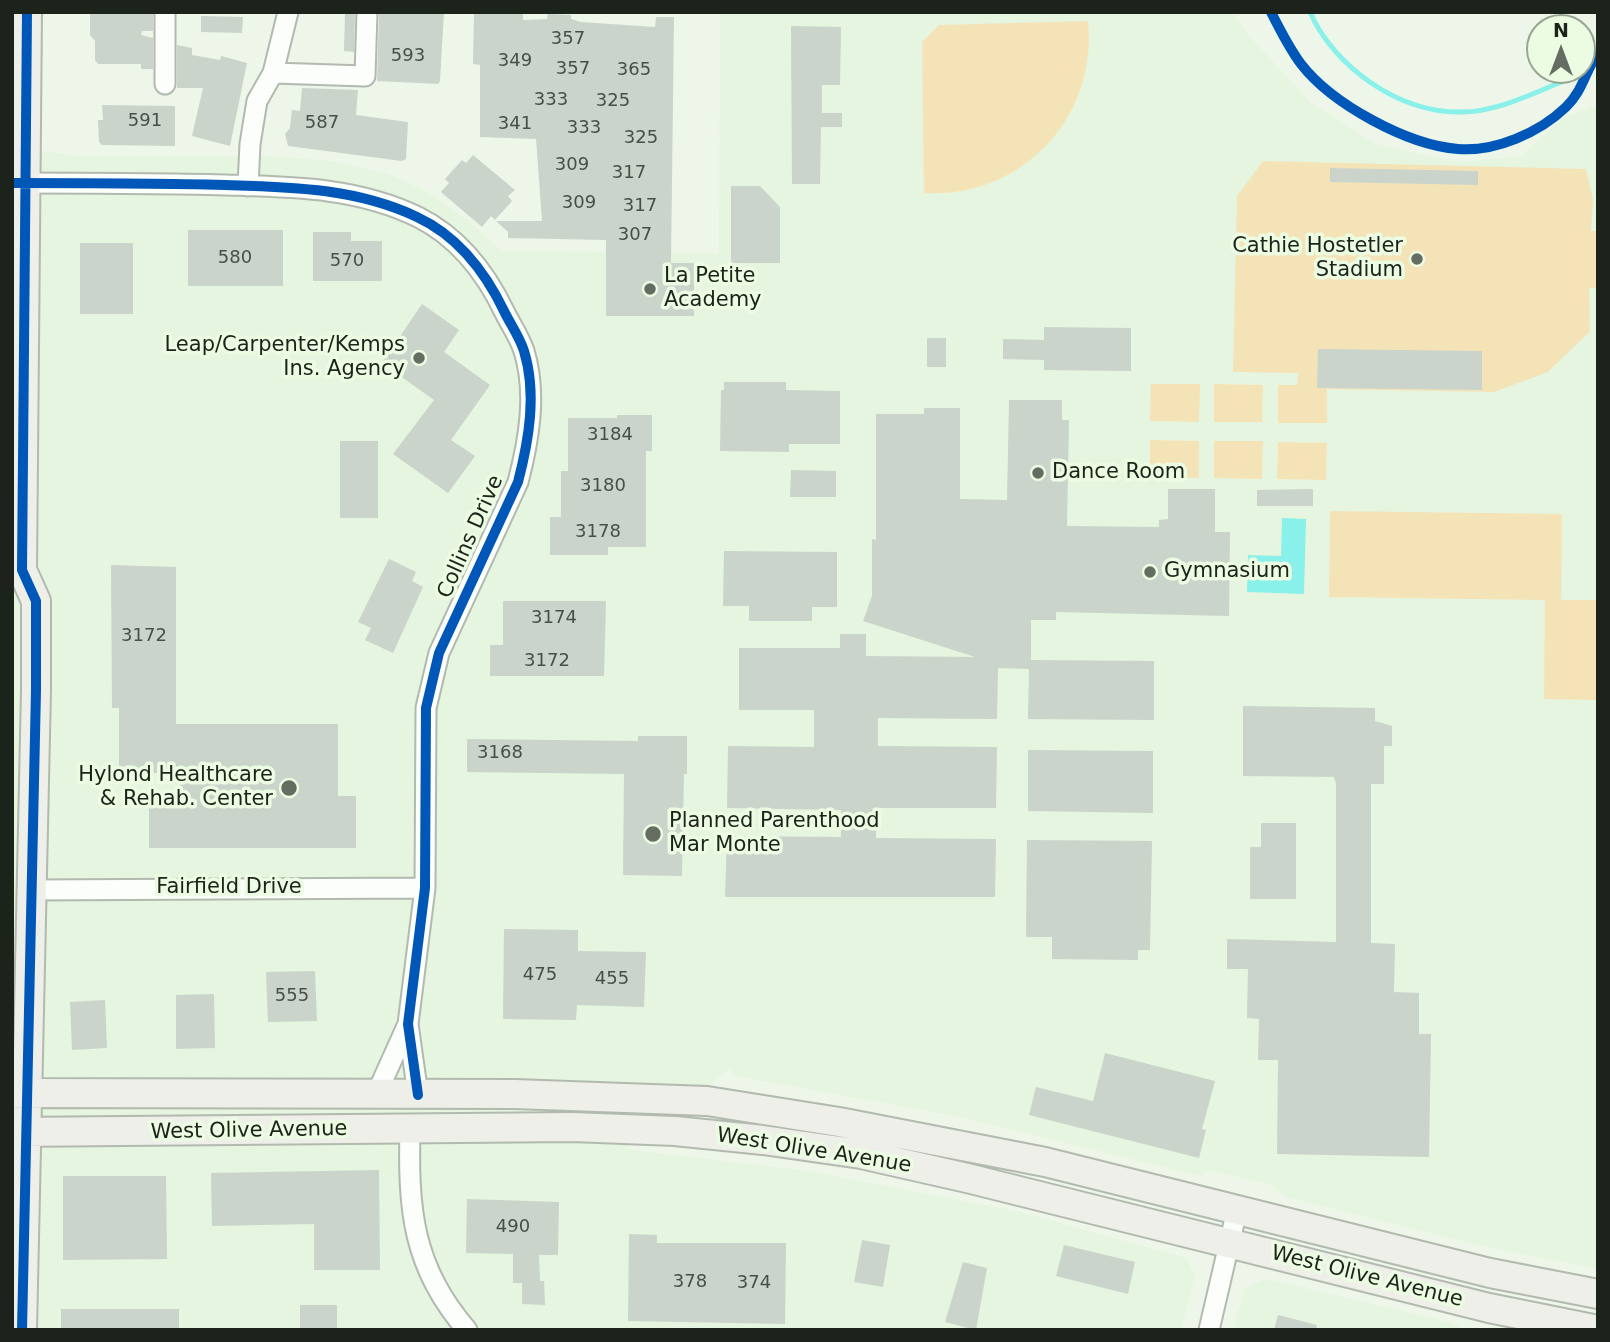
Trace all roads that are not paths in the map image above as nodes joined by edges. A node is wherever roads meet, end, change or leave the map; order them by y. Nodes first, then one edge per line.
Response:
1 (27, 12) edge
2 (165, 12) edge
3 (288, 12) edge
4 (367, 12) edge
5 (273, 73) junction
6 (165, 84) dead end
7 (18, 183) edge
8 (248, 186) junction
9 (17, 581) edge
10 (425, 888) junction
11 (32, 890) junction
12 (408, 1024) junction
13 (20, 1093) edge
14 (376, 1094) junction
15 (515, 1094) junction
16 (418, 1095) junction
17 (410, 1129) junction
18 (279, 1131) junction
19 (20, 1132) edge
20 (1237, 1210) junction
21 (1229, 1243) junction
22 (1598, 1294) edge
23 (1598, 1329) edge
24 (22, 1330) edge
25 (467, 1330) edge
26 (1209, 1330) edge

1 - 7 main road
2 - 6 street
3 - 5 street
4 - 5 street
5 - 8 street
7 - 8 street, Collins Drive
7 - 9 main road
8 - 10 street, Collins Drive
9 - 11 main road
10 - 11 street, Fairfield Drive
10 - 12 street, Collins Drive
11 - 13 main road
12 - 14 street, Collins Drive
12 - 16 street, Collins Drive
13 - 14 main road, West Olive Avenue
13 - 19 main road
14 - 16 main road, West Olive Avenue
15 - 16 main road, West Olive Avenue
15 - 17 main road
15 - 20 main road, West Olive Avenue
16 - 18 main road
17 - 18 main road, West Olive Avenue
17 - 21 main road, West Olive Avenue
17 - 25 street
18 - 19 main road, West Olive Avenue
19 - 24 main road
20 - 21 street
20 - 22 main road, West Olive Avenue
21 - 23 main road, West Olive Avenue
21 - 26 street

